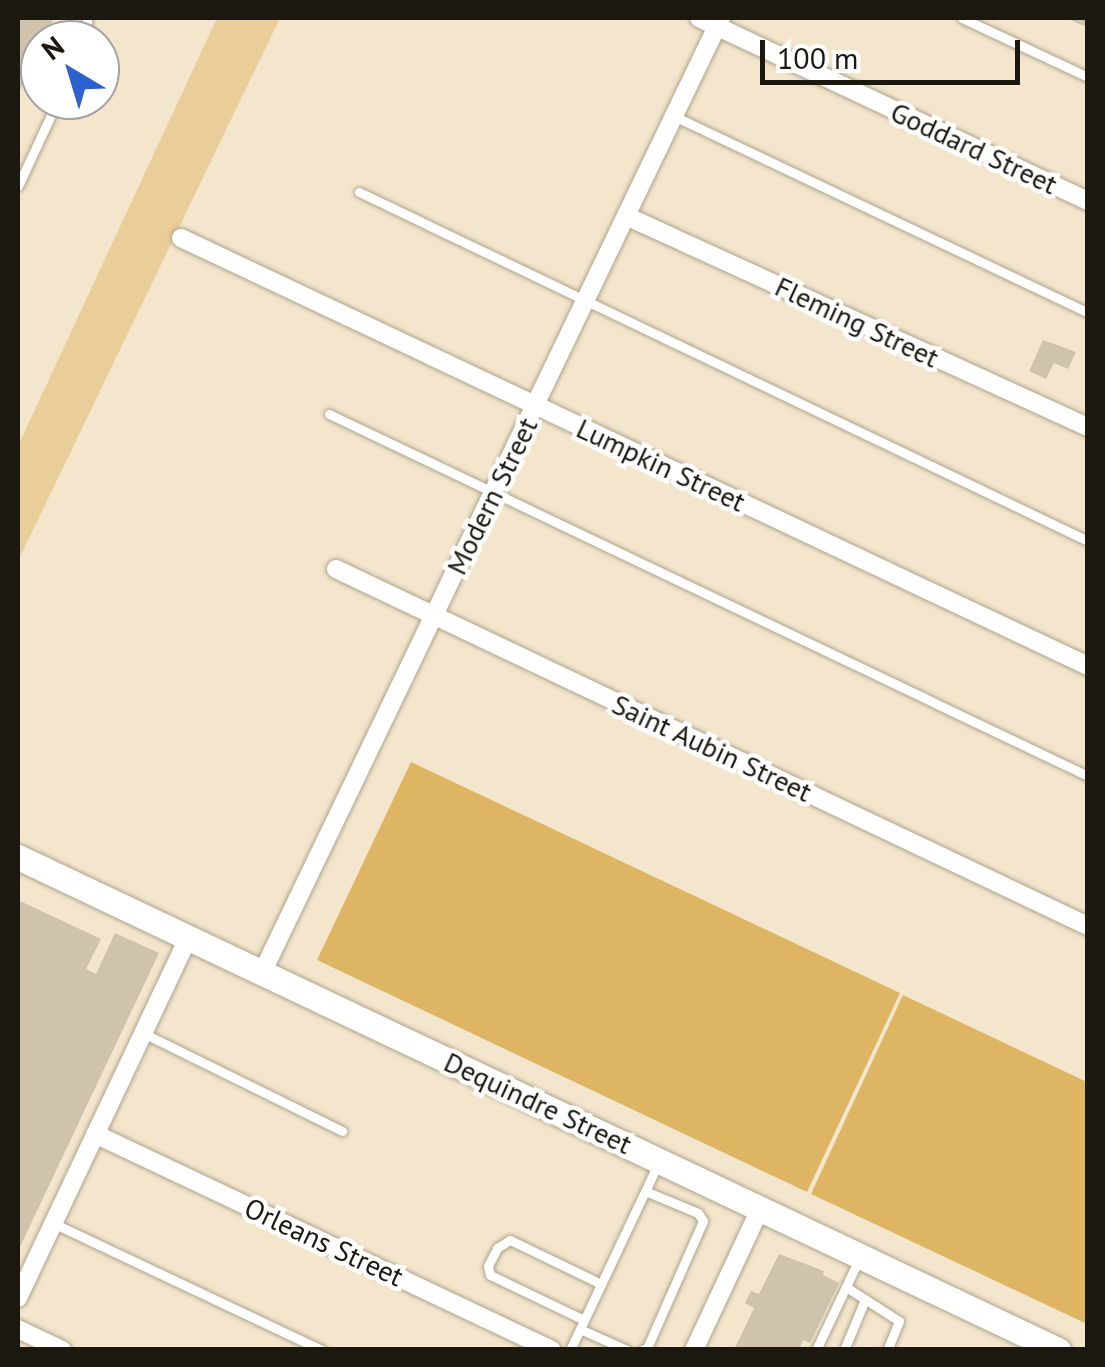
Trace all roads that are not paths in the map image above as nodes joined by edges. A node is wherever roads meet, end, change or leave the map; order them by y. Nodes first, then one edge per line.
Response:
1 (699, 18) edge
2 (962, 18) edge
3 (719, 22) edge
4 (1088, 77) edge
5 (674, 116) junction
6 (49, 120) edge
7 (18, 186) edge
8 (359, 192) dead end
9 (1088, 202) edge
10 (626, 216) junction
11 (181, 238) dead end
12 (586, 300) junction
13 (1088, 312) edge
14 (536, 405) junction
15 (328, 414) dead end
16 (1088, 427) edge
17 (494, 492) junction
18 (1088, 542) edge
19 (336, 569) dead end
20 (434, 617) junction
21 (1088, 666) edge
22 (1088, 776) edge
23 (18, 857) edge
24 (1088, 926) edge
25 (188, 938) junction
26 (262, 973) junction
27 (143, 1033) junction
28 (342, 1131) dead end
29 (95, 1134) junction
30 (660, 1161) junction
31 (645, 1191) junction
32 (760, 1209) junction
33 (53, 1223) junction
34 (860, 1256) junction
35 (601, 1284) junction
36 (846, 1286) junction
37 (18, 1298) edge
38 (864, 1302) junction
39 (582, 1324) junction
40 (18, 1329) edge
41 (62, 1350) edge
42 (322, 1350) edge
43 (552, 1350) edge
44 (570, 1350) edge
45 (627, 1350) edge
46 (642, 1350) edge
47 (694, 1350) edge
48 (816, 1350) edge
49 (844, 1350) edge
50 (887, 1350) edge
51 (1058, 1350) edge

1 - 3 street, Goddard Street
2 - 4 lane
3 - 5 street, Modern Street
3 - 9 street, Goddard Street
5 - 10 street, Modern Street
5 - 13 lane
6 - 7 lane
8 - 12 lane
10 - 12 street, Modern Street
10 - 16 street, Fleming Street
11 - 14 street, Lumpkin Street
12 - 14 street, Modern Street
12 - 18 lane
14 - 17 street, Modern Street
14 - 21 street, Lumpkin Street
15 - 17 lane
17 - 20 street, Modern Street
17 - 22 lane
19 - 20 street, Saint Aubin Street
20 - 24 street, Saint Aubin Street
20 - 26 street, Modern Street
23 - 25 street, Dequindre Street
25 - 26 street, Dequindre Street
25 - 27 street
26 - 30 street, Dequindre Street
27 - 28 lane
27 - 29 street
29 - 33 street
29 - 43 street, Orleans Street
30 - 31 lane
30 - 32 street, Dequindre Street
31 - 35 lane
31 - 46 lane
32 - 34 street, Dequindre Street
32 - 47 street
33 - 37 street
33 - 42 lane
34 - 36 lane
34 - 51 street, Dequindre Street
35 - 39 lane
35 - 39 lane
36 - 38 lane
36 - 48 lane
38 - 49 lane
38 - 50 lane
39 - 44 lane
39 - 45 lane
40 - 41 street

